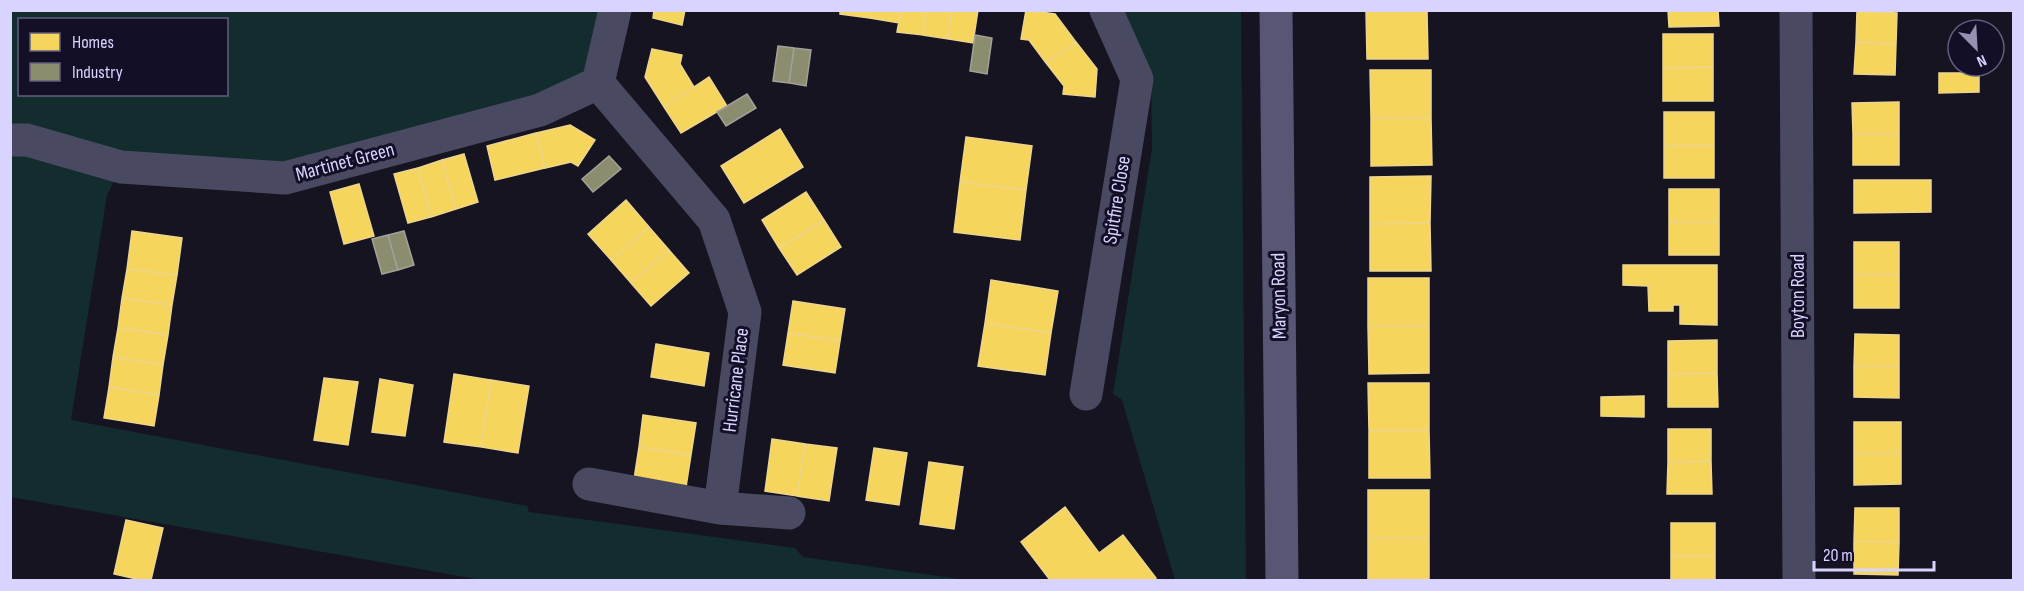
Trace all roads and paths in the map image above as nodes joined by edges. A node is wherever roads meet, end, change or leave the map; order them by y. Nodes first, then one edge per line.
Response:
1 (615, 10) edge
2 (1106, 10) edge
3 (1276, 10) edge
4 (1796, 10) edge
5 (598, 83) junction
6 (10, 140) edge
7 (1086, 394) dead end
8 (589, 484) dead end
9 (720, 508) junction
10 (789, 513) dead end
11 (1282, 580) edge
12 (1800, 580) edge

1 - 5 street
2 - 7 street, Spitfire Close
3 - 11 street, Maryon Road
4 - 12 street, Boyton Road
5 - 6 street, Martinet Green
5 - 9 street, Hurricane Place
8 - 9 street
9 - 10 street

